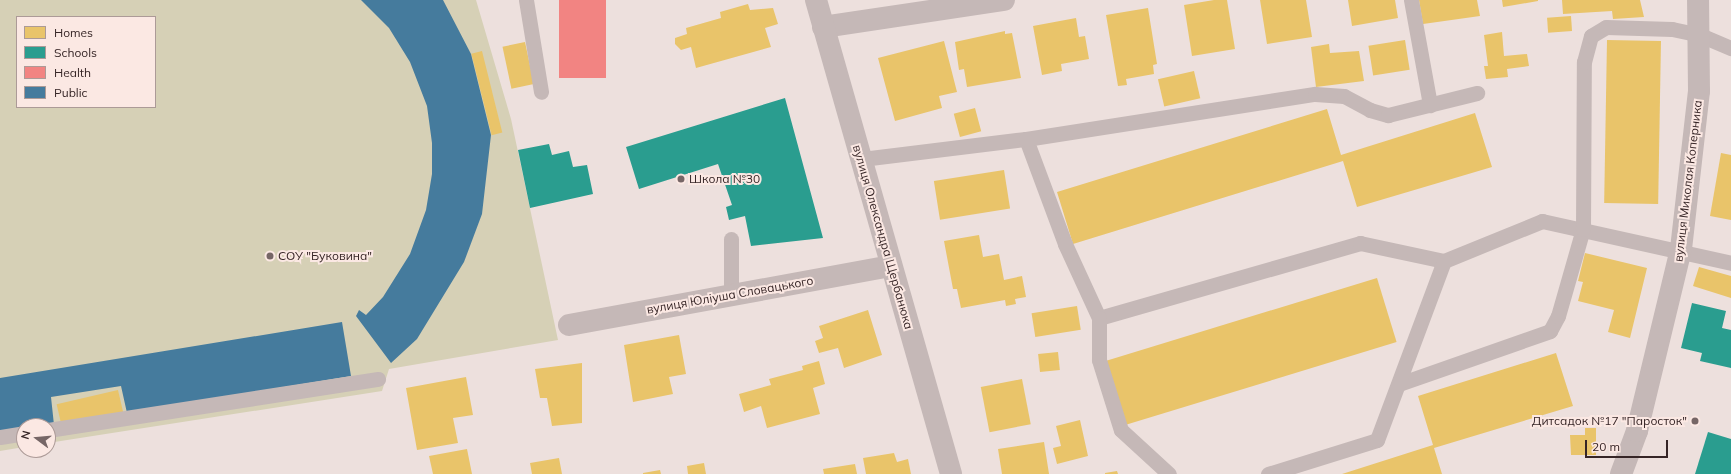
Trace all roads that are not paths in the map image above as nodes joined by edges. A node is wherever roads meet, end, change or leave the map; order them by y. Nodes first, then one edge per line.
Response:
1 (526, 0) edge
2 (816, 0) edge
3 (1004, 0) edge
4 (1411, 0) edge
5 (1698, 0) edge
6 (823, 27) junction
7 (1700, 34) junction
8 (1731, 48) edge
9 (541, 92) dead end
10 (1476, 93) dead end
11 (1430, 105) junction
12 (1026, 139) junction
13 (862, 159) junction
14 (1583, 229) junction
15 (731, 240) dead end
16 (1682, 249) junction
17 (1444, 262) junction
18 (1731, 263) edge
19 (891, 266) junction
20 (732, 295) junction
21 (1099, 318) junction
22 (569, 325) dead end
23 (378, 379) dead end
24 (1399, 384) junction
25 (56, 429) edge
26 (16, 434) edge
27 (0, 437) edge
28 (951, 474) edge
29 (1169, 474) edge
30 (1268, 474) edge
31 (1621, 474) edge

1 - 9 lane
2 - 6 street, вулиця Олександра Щербанюка
3 - 6 street
4 - 11 lane
5 - 7 street, вулиця Миколая Коперника
6 - 13 street, вулиця Олександра Щербанюка
7 - 8 lane
7 - 14 lane
7 - 16 street, вулиця Миколая Коперника
10 - 11 lane
11 - 12 lane
12 - 13 lane
12 - 21 lane
13 - 19 street, вулиця Олександра Щербанюка
14 - 16 lane
14 - 17 lane
14 - 24 lane
15 - 20 lane
16 - 18 lane
16 - 31 street, вулиця Миколая Коперника
17 - 21 lane
17 - 24 lane
19 - 20 street, вулиця Юліуша Словацького
19 - 28 street, вулиця Олександра Щербанюка
20 - 22 street, вулиця Юліуша Словацького
21 - 29 lane
23 - 25 lane
24 - 30 lane
26 - 27 lane

